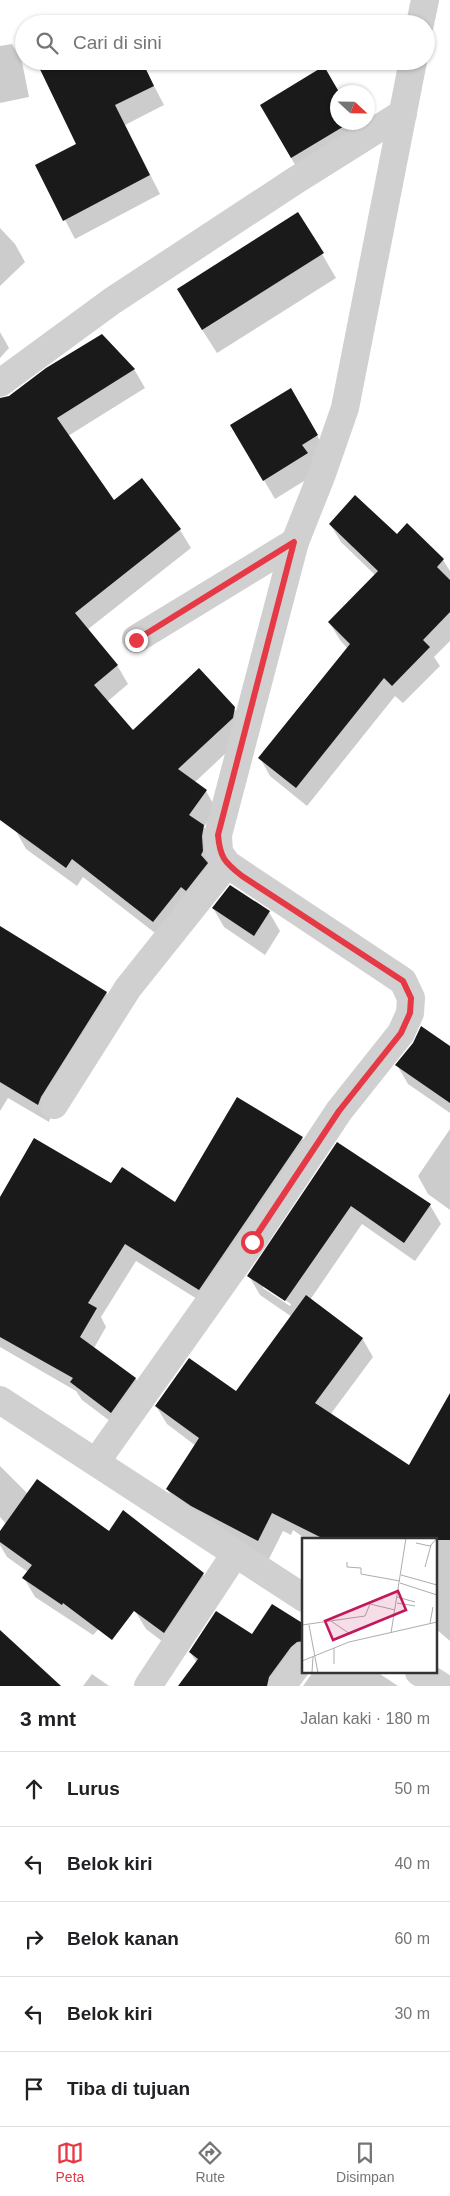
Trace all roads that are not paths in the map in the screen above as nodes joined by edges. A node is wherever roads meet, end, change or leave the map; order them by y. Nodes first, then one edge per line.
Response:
1 (425, 0) edge
2 (422, 15) edge
3 (411, 70) edge
4 (402, 114) junction
5 (0, 383) edge
6 (294, 542) junction
7 (136, 640) dead end
8 (227, 864) junction
9 (54, 1104) dead end
10 (0, 1400) edge
11 (96, 1462) junction
12 (236, 1554) junction
13 (302, 1597) edge
14 (302, 1659) edge
15 (422, 1674) edge
16 (148, 1686) edge
17 (282, 1686) edge
18 (441, 1686) edge

1 - 2 street
3 - 4 street
4 - 5 street
4 - 6 street
6 - 7 street
6 - 8 street
8 - 9 street
8 - 11 street
10 - 11 street
11 - 12 street
12 - 13 street
12 - 16 street
14 - 17 street
15 - 18 street

